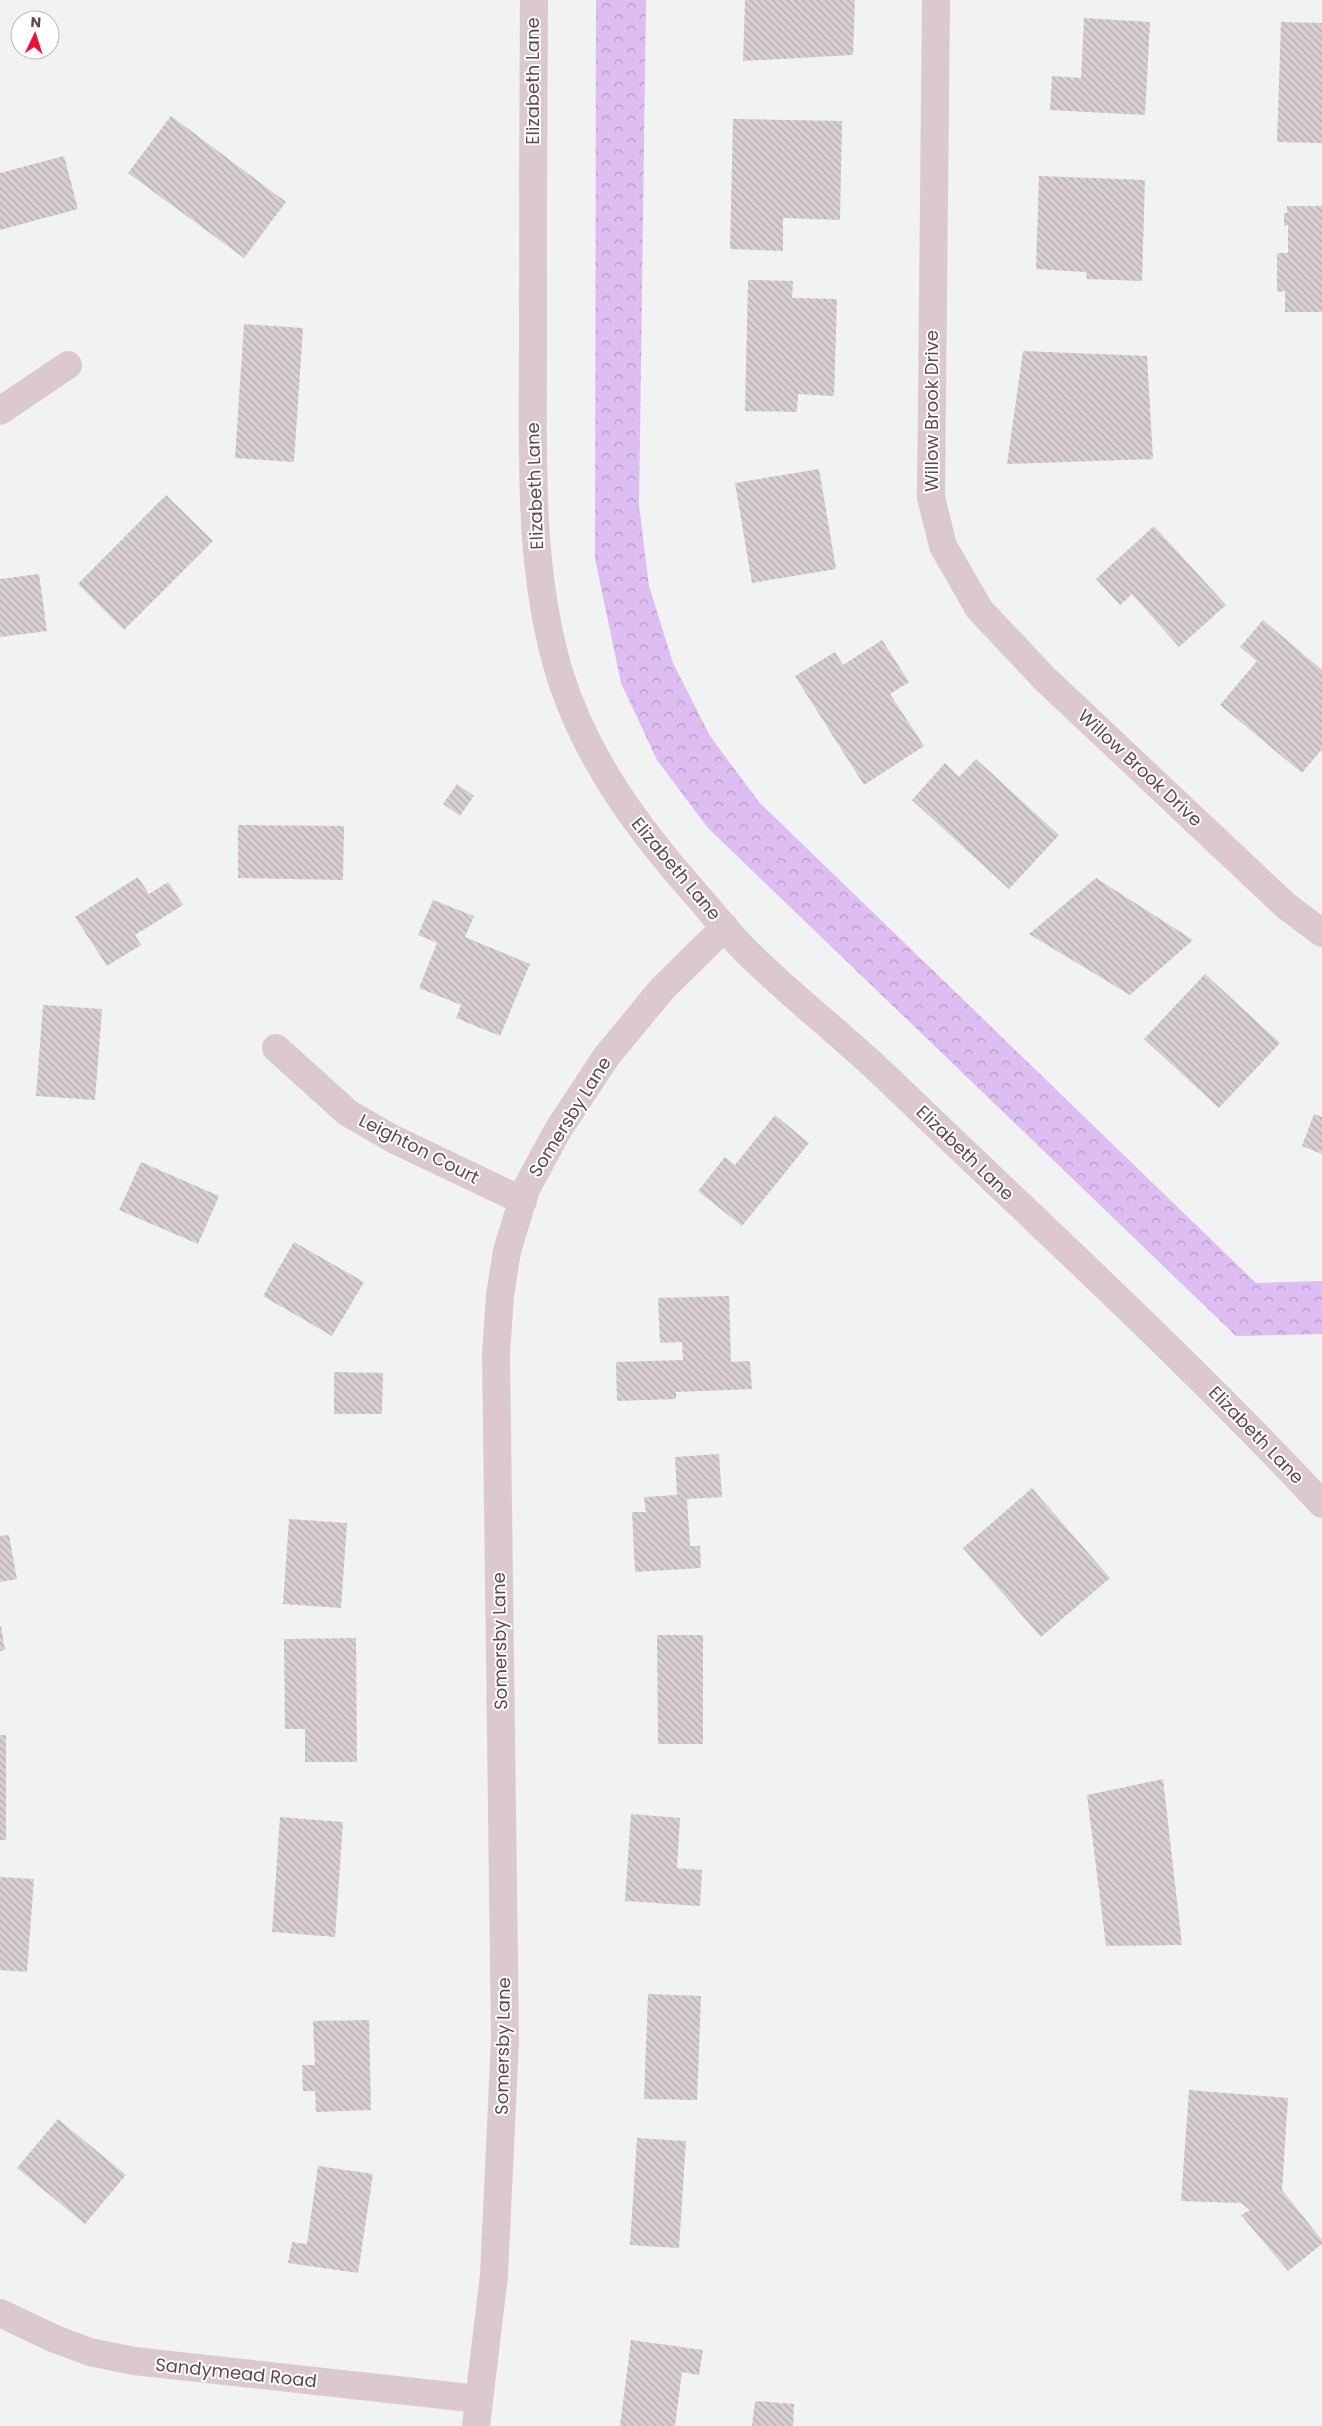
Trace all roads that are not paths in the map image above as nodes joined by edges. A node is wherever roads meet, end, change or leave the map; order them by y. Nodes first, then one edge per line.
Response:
1 (534, 0) edge
2 (936, 0) edge
3 (68, 365) dead end
4 (0, 411) edge
5 (725, 927) junction
6 (1322, 933) edge
7 (276, 1048) dead end
8 (523, 1201) junction
9 (1322, 1504) edge
10 (0, 2313) edge
11 (480, 2399) junction
12 (476, 2426) edge

1 - 5 street, Elizabeth Lane
2 - 6 street, Willow Brook Drive
3 - 4 street
5 - 8 street, Somersby Lane
5 - 9 street, Elizabeth Lane
7 - 8 street, Leighton Court
8 - 11 street, Somersby Lane
10 - 11 street, Sandymead Road
11 - 12 street, Somersby Lane

